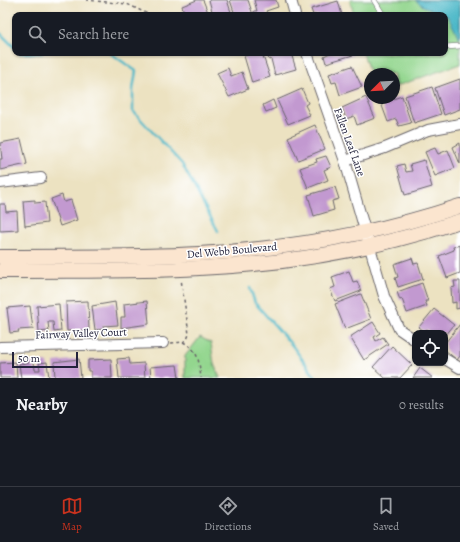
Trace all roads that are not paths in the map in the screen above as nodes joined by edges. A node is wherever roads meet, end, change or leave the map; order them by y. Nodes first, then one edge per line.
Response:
1 (291, 0) edge
2 (374, 0) edge
3 (294, 12) edge
4 (381, 12) edge
5 (460, 46) edge
6 (448, 47) edge
7 (308, 56) edge
8 (460, 124) edge
9 (346, 161) junction
10 (41, 178) dead end
11 (0, 184) edge
12 (460, 206) edge
13 (460, 221) edge
14 (368, 239) junction
15 (0, 256) edge
16 (0, 271) edge
17 (412, 338) edge
18 (163, 343) road end
19 (0, 347) edge
20 (448, 361) edge
21 (460, 368) edge

1 - 3 street
2 - 4 lane
5 - 6 lane
7 - 9 street, Fallen Leaf Lane
8 - 9 street
9 - 14 street, Fallen Leaf Lane
10 - 11 street
12 - 14 street, Del Webb Boulevard
13 - 14 street, Del Webb Boulevard
14 - 15 street, Del Webb Boulevard
14 - 16 street, Del Webb Boulevard
14 - 17 street, Fallen Leaf Lane
18 - 19 street, Fairway Valley Court
20 - 21 street

